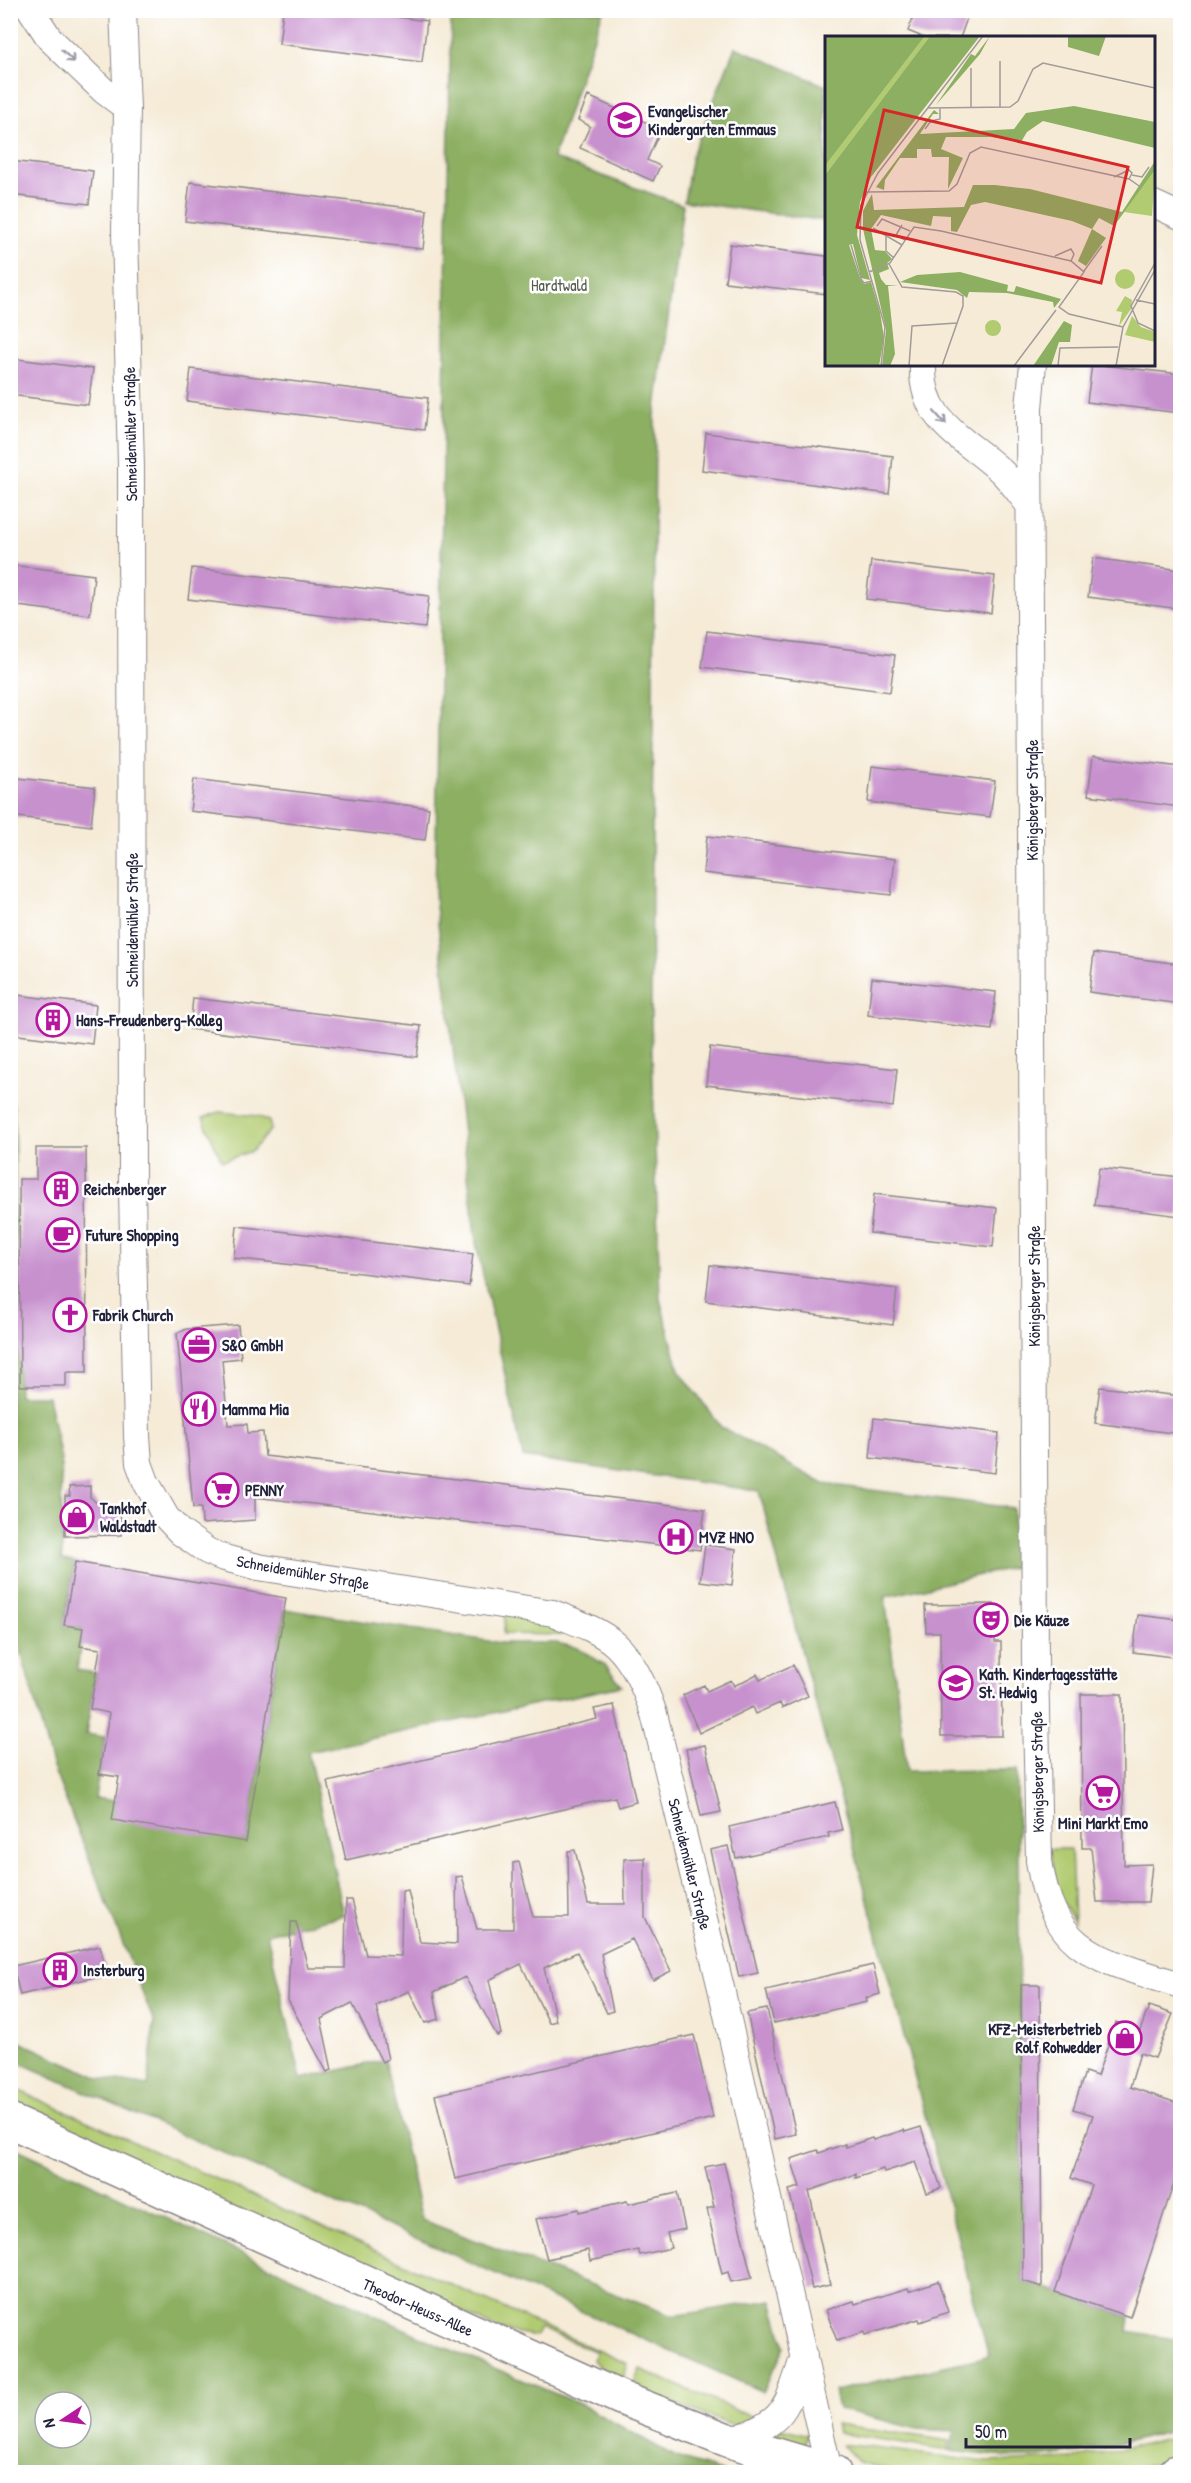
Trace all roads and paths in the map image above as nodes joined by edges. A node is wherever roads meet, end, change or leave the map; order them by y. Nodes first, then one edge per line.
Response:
1 (31, 10) edge
2 (123, 10) edge
3 (127, 108) junction
4 (1155, 204) edge
5 (1180, 216) edge
6 (923, 366) edge
7 (1033, 366) edge
8 (1029, 505) junction
9 (1180, 1985) edge
10 (10, 2121) edge
11 (804, 2356) junction
12 (730, 2441) junction
13 (831, 2472) edge

1 -> 3 street
2 - 3 street, Schneidemühler Straße
3 - 11 street, Schneidemühler Straße
4 - 5 street
6 -> 8 street
7 - 8 street, Königsberger Straße
8 - 9 street, Königsberger Straße
10 - 12 main road, Theodor-Heuss-Allee
11 - 12 street
11 - 13 street, Schneidemühler Straße
12 - 13 main road, Theodor-Heuss-Allee

